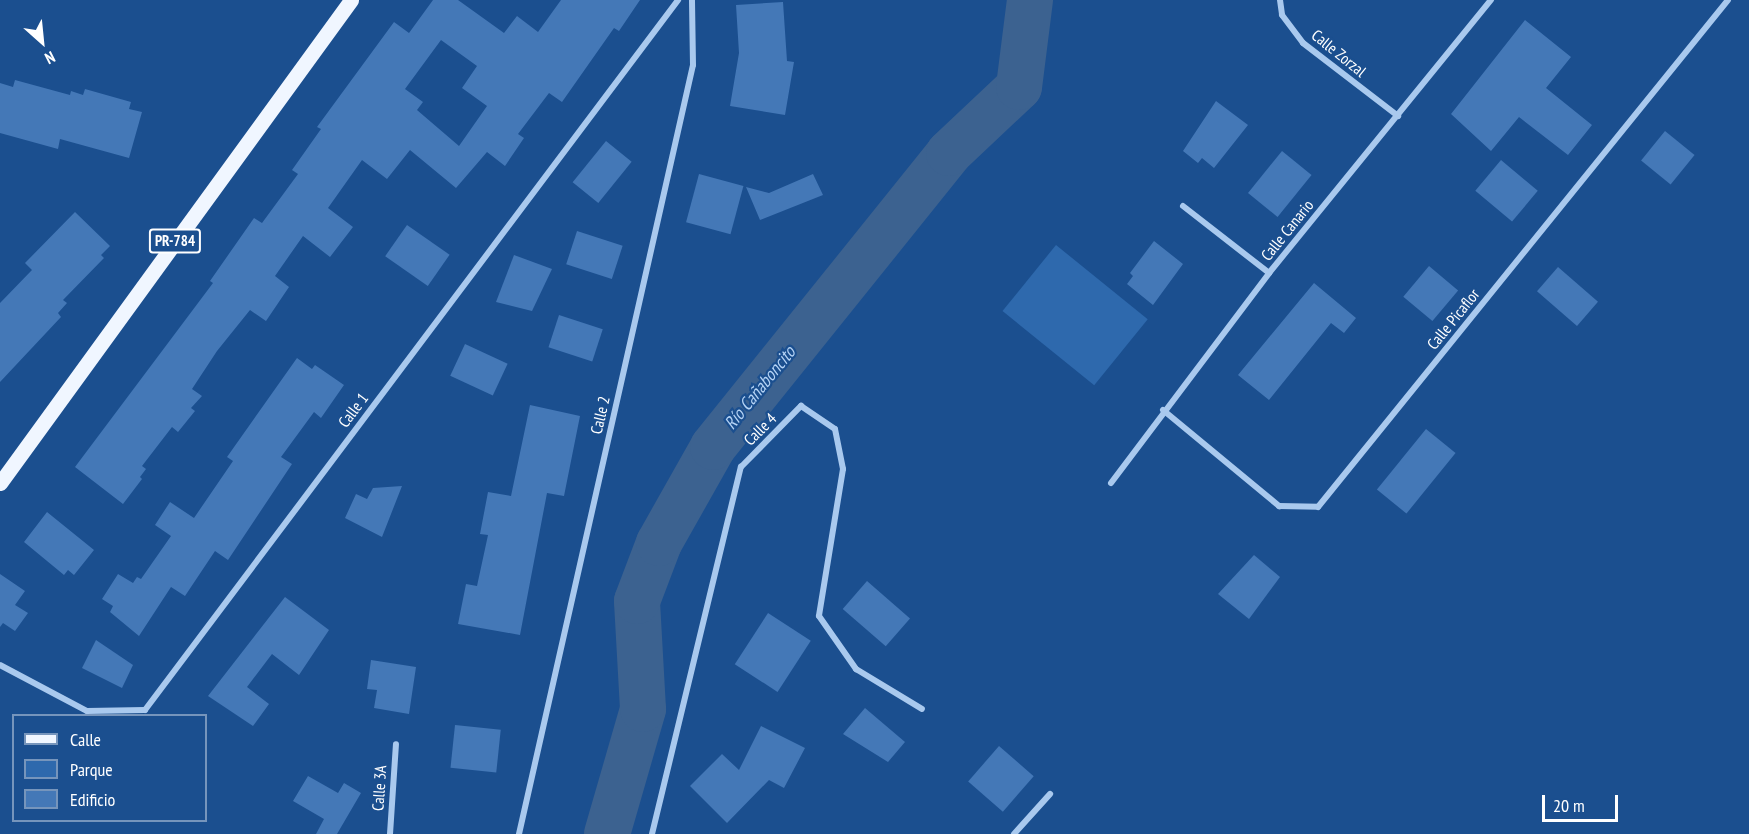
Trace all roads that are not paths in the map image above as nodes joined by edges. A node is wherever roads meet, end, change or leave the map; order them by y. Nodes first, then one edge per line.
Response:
1 (351, 0) edge
2 (678, 0) edge
3 (692, 0) edge
4 (1280, 0) edge
5 (1491, 0) edge
6 (1728, 0) edge
7 (1398, 116) junction
8 (1183, 206) dead end
9 (1269, 273) junction
10 (1163, 410) junction
11 (0, 483) edge
12 (1111, 483) dead end
13 (0, 665) edge
14 (922, 709) dead end
15 (396, 744) dead end
16 (1050, 794) dead end
17 (390, 834) edge
18 (519, 834) edge
19 (652, 834) edge
20 (1014, 834) edge

1 - 11 main road, PR-784 / PR-784
2 - 13 street, Calle 1
3 - 18 street, Calle 2
4 - 7 street, Calle Zorzal
5 - 7 street, Calle Canario
6 - 10 street, Calle Picaflor
7 - 9 street, Calle Canario
8 - 9 street
9 - 10 street, Calle Canario
10 - 12 street, Calle Canario
14 - 19 street, Calle 4
15 - 17 street, Calle 3A
16 - 20 street

